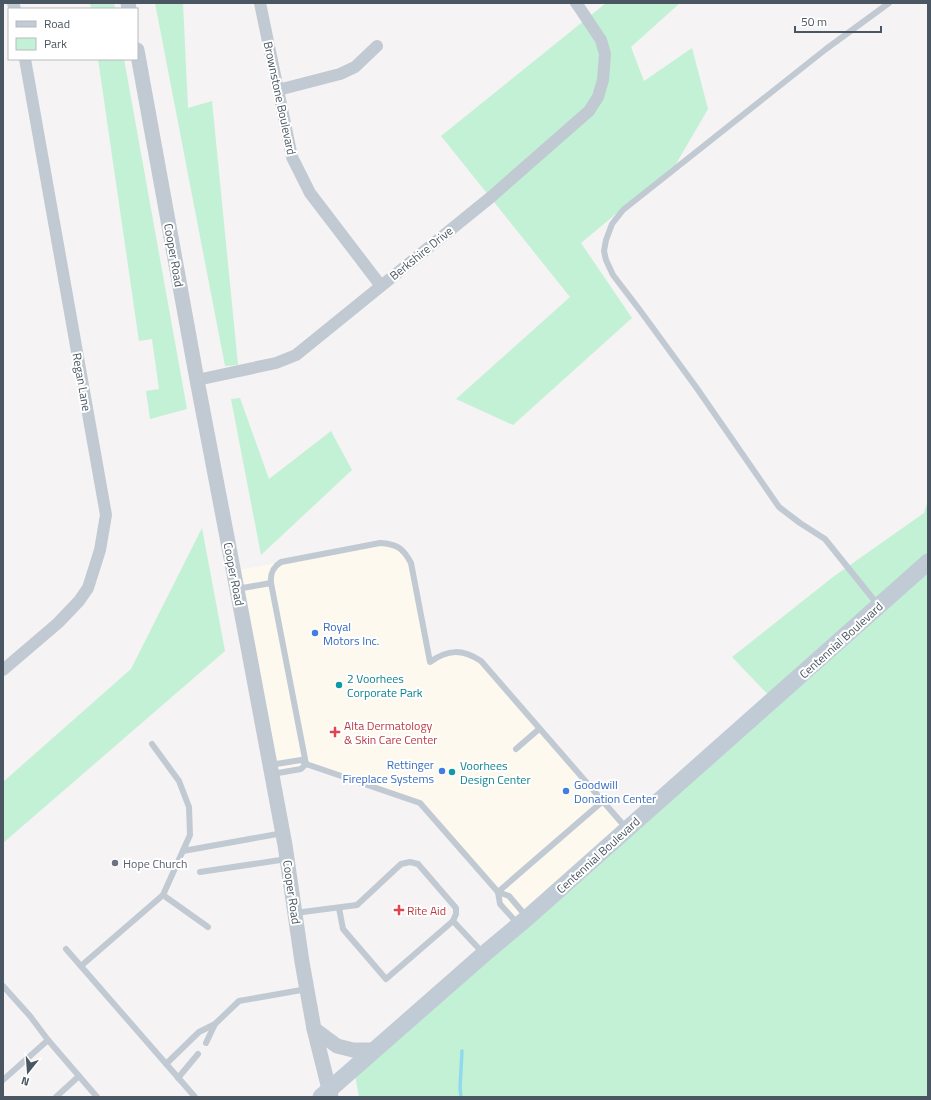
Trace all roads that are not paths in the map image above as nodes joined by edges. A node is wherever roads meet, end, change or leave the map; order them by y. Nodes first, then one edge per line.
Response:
1 (260, 3) edge
2 (576, 3) edge
3 (889, 3) edge
4 (377, 46) dead end
5 (138, 56) edge
6 (25, 60) edge
7 (278, 90) junction
8 (381, 286) junction
9 (197, 380) junction
10 (928, 562) edge
11 (271, 583) junction
12 (237, 589) junction
13 (879, 606) junction
14 (3, 670) edge
15 (540, 729) junction
16 (152, 744) dead end
17 (516, 748) dead end
18 (306, 764) junction
19 (271, 770) junction
20 (603, 801) junction
21 (627, 829) junction
22 (283, 833) junction
23 (183, 850) junction
24 (287, 859) junction
25 (200, 872) dead end
26 (498, 892) junction
27 (163, 896) junction
28 (339, 908) junction
29 (295, 913) junction
30 (453, 921) junction
31 (523, 922) junction
32 (208, 927) dead end
33 (66, 949) dead end
34 (484, 954) junction
35 (81, 966) junction
36 (3, 986) edge
37 (307, 989) junction
38 (215, 1024) junction
39 (314, 1029) junction
40 (48, 1040) junction
41 (206, 1043) dead end
42 (374, 1050) junction
43 (198, 1054) dead end
44 (166, 1064) junction
45 (79, 1076) junction
46 (178, 1078) junction
47 (3, 1080) edge
48 (327, 1094) edge
49 (56, 1097) edge
50 (98, 1097) edge
51 (195, 1097) edge

1 - 7 street, Brownstone Boulevard
2 - 8 street, Berkshire Drive
3 - 13 lane
4 - 7 street
5 - 9 street, Cooper Road
6 - 14 street, Regan Lane
7 - 8 street, Brownstone Boulevard
8 - 9 street, Berkshire Drive
9 - 12 street, Cooper Road
10 - 13 main road, Centennial Boulevard
11 - 12 lane
11 - 15 lane
11 - 18 lane
12 - 19 street, Cooper Road
13 - 21 main road, Centennial Boulevard
15 - 17 lane
15 - 20 lane
16 - 23 lane
18 - 19 lane
18 - 26 lane
19 - 22 street, Cooper Road
20 - 21 lane
20 - 26 lane
21 - 31 main road, Centennial Boulevard
22 - 23 lane
22 - 24 street, Cooper Road
23 - 27 lane
24 - 25 lane
24 - 29 street, Cooper Road
26 - 31 lane
26 - 31 lane
27 - 32 lane
27 - 35 lane
28 - 29 lane
28 - 30 lane
28 - 30 lane
29 - 37 street, Cooper Road
30 - 34 lane
31 - 34 main road, Centennial Boulevard
33 - 35 lane
34 - 42 main road, Centennial Boulevard
35 - 44 lane
36 - 40 lane
37 - 38 lane
37 - 39 street, Cooper Road
38 - 41 lane
38 - 44 lane
39 - 42 street
39 - 48 street, Cooper Road
40 - 45 lane
40 - 47 lane
42 - 48 main road, Centennial Boulevard
43 - 46 lane
44 - 46 lane
45 - 49 lane
45 - 50 lane
46 - 51 lane

